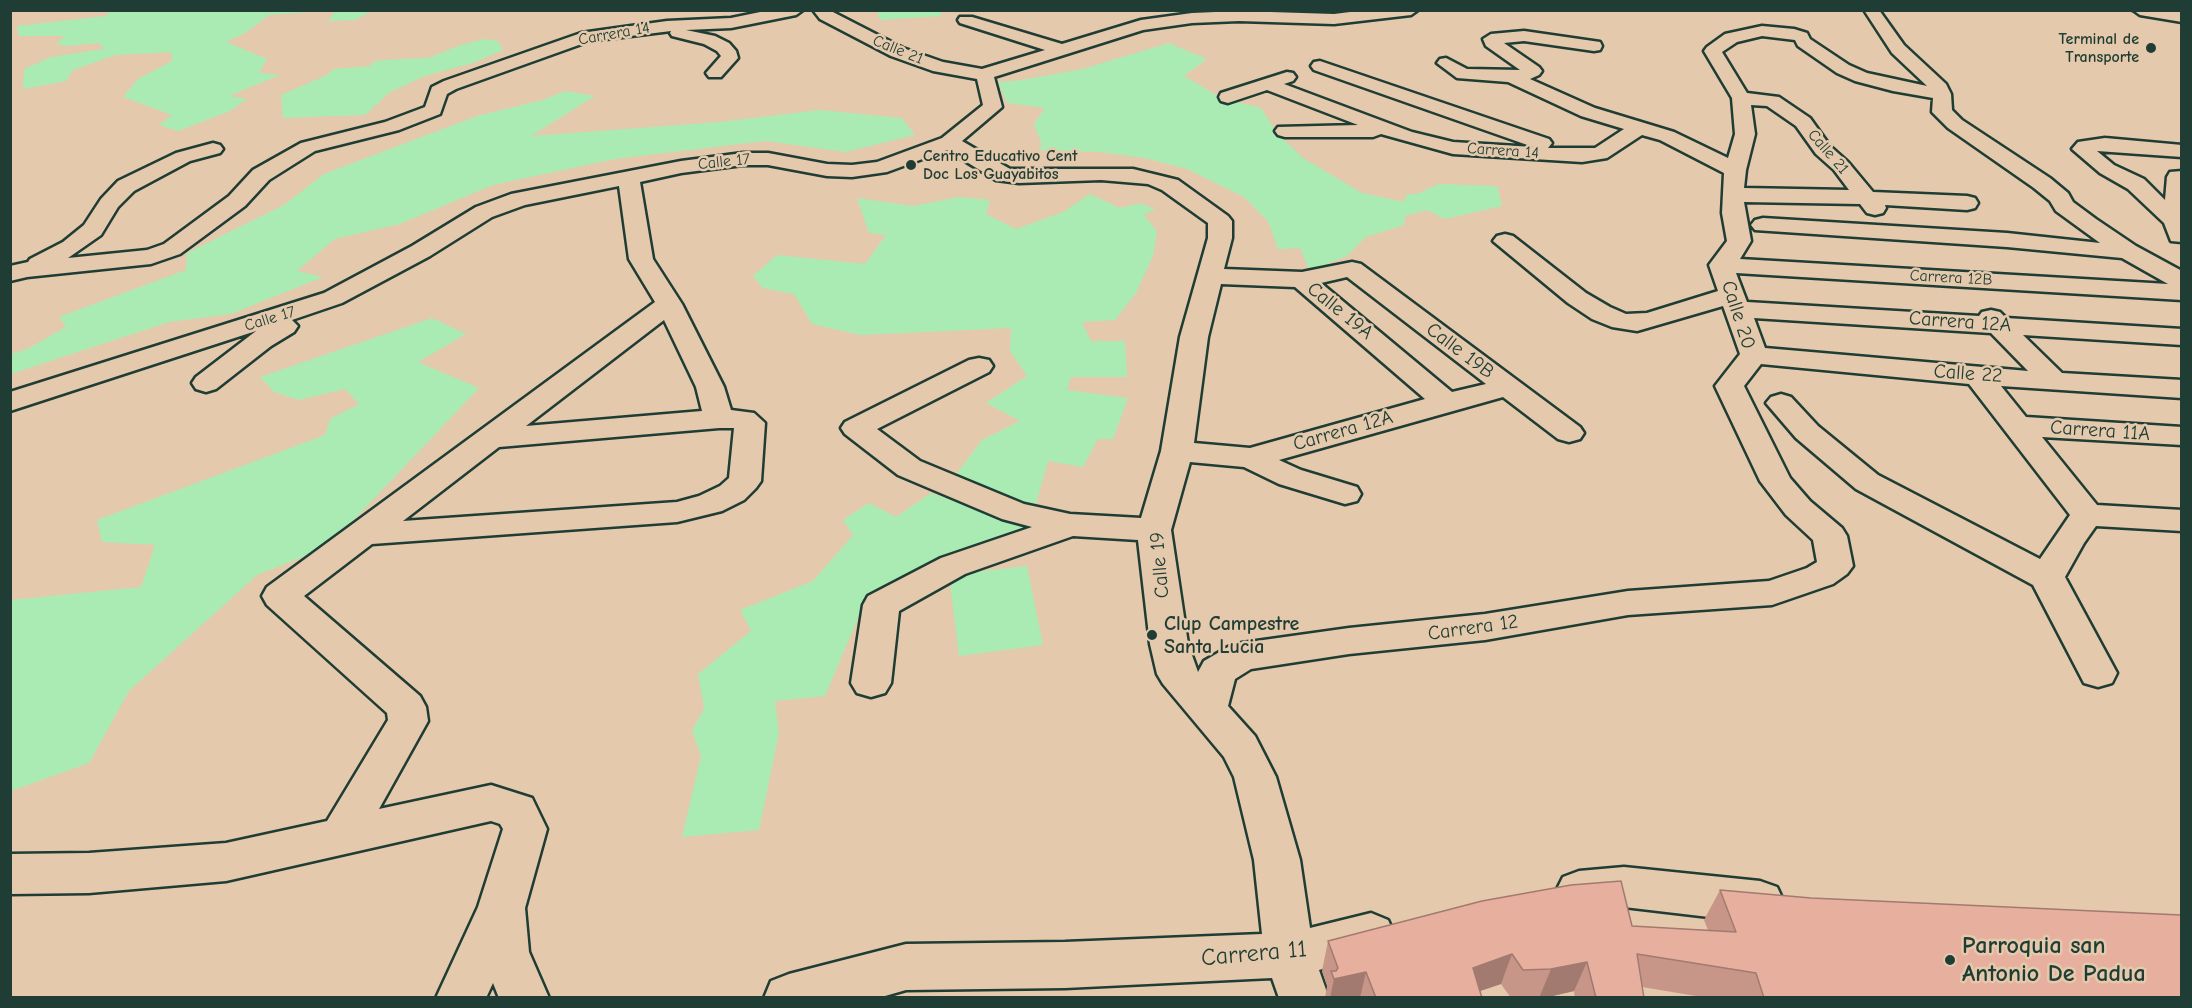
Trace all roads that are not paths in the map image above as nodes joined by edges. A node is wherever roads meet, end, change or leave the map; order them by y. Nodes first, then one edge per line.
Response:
1 (796, 10) edge
2 (820, 10) edge
3 (1411, 10) edge
4 (1871, 10) edge
5 (2140, 10) edge
6 (2181, 17) edge
7 (966, 20) dead end
8 (635, 29) junction
9 (1018, 29) junction
10 (1330, 34) junction
11 (1092, 42) junction
12 (984, 44) dead end
13 (1594, 46) dead end
14 (1063, 50) junction
15 (954, 51) dead end
16 (921, 60) junction
17 (1446, 63) dead end
18 (1320, 66) junction
19 (715, 73) dead end
20 (983, 75) junction
21 (1511, 77) junction
22 (1268, 84) junction
23 (1942, 94) junction
24 (1228, 97) dead end
25 (1741, 98) junction
26 (1640, 127) junction
27 (1285, 131) dead end
28 (1392, 131) junction
29 (949, 142) junction
30 (213, 149) dead end
31 (2181, 151) edge
32 (1582, 156) junction
33 (628, 177) junction
34 (2181, 177) edge
35 (1740, 187) junction
36 (1866, 198) junction
37 (1967, 203) dead end
38 (1763, 225) junction
39 (2178, 230) edge
40 (1900, 234) junction
41 (1505, 241) dead end
42 (1739, 241) junction
43 (2127, 250) junction
44 (1721, 265) junction
45 (19, 272) edge
46 (1211, 276) junction
47 (1948, 278) junction
48 (1302, 280) junction
49 (2181, 281) edge
50 (2181, 292) edge
51 (333, 298) junction
52 (1736, 302) junction
53 (669, 304) junction
54 (1999, 325) junction
55 (2181, 337) edge
56 (1754, 355) junction
57 (979, 366) dead end
58 (1978, 376) junction
59 (2052, 379) junction
60 (206, 383) dead end
61 (1508, 387) junction
62 (2181, 388) edge
63 (10, 402) edge
64 (1446, 402) junction
65 (1781, 403) dead end
66 (719, 419) junction
67 (2018, 426) junction
68 (1569, 433) dead end
69 (2181, 436) edge
70 (492, 438) junction
71 (1177, 451) junction
72 (1251, 458) junction
73 (1345, 494) dead end
74 (2087, 515) junction
75 (2181, 520) edge
76 (1070, 525) junction
77 (1154, 530) junction
78 (364, 534) junction
79 (2047, 577) junction
80 (1772, 593) joint
81 (2098, 674) dead end
82 (871, 683) dead end
83 (1207, 710) junction
84 (340, 838) junction
85 (10, 874) edge
86 (1535, 894) edge
87 (1804, 906) edge
88 (501, 908) junction
89 (1412, 925) edge
90 (1297, 976) edge
91 (461, 998) edge
92 (524, 998) edge
93 (789, 998) edge

1 - 8 street, Carrera 14
2 - 16 street, Calle 21
3 - 10 street
4 - 23 street
5 - 6 street
7 - 9 street
8 - 19 street
8 - 45 street, Carrera 14
9 - 11 street
9 - 12 street
9 - 14 street
10 - 11 street
10 - 18 street
11 - 14 street
13 - 21 street
14 - 20 street
15 - 16 street
16 - 20 street, Calle 21
17 - 21 street
18 - 22 street
18 - 32 street
20 - 29 street, Calle 17
21 - 26 street
22 - 24 street
22 - 28 street
23 - 25 street
23 - 43 street
25 - 35 street
25 - 36 street, Calle 21
26 - 32 street
26 - 35 street
27 - 28 street
28 - 32 street, Carrera 14
29 - 33 street, Calle 17
29 - 46 street, Calle 19
30 - 45 street
31 - 39 street
33 - 51 street, Calle 17
33 - 53 street
34 - 39 street
35 - 36 street
35 - 38 street
35 - 42 street
36 - 37 street
36 - 40 street, Calle 21
38 - 40 street
38 - 42 street, Calle 20
40 - 43 street
41 - 52 street
42 - 44 street, Calle 20
43 - 49 street
44 - 47 street, Carrera 12B
44 - 52 street, Calle 20
46 - 48 street, Calle 19A
46 - 71 street, Calle 19
47 - 50 street, Carrera 12B
47 - 54 street
48 - 61 street, Calle 19B
48 - 64 street, Calle 19A
51 - 60 street
51 - 63 street, Calle 17
52 - 54 street, Carrera 12A
52 - 56 street, Calle 20
53 - 66 street
53 - 70 street
54 - 55 street, Carrera 12A
54 - 59 street
56 - 58 street, Calle 22
56 - 80 street, Calle 20
57 - 76 street
58 - 59 street, Calle 22
58 - 67 street
59 - 62 street, Calle 22
61 - 64 street, Carrera 12A
61 - 68 street, Calle 19B
64 - 72 street, Carrera 12A
65 - 79 street
66 - 70 street
66 - 78 street
67 - 69 street, Carrera 11A
67 - 74 street
70 - 78 street
71 - 72 street, Carrera 12A
71 - 77 street, Calle 19
72 - 73 street
74 - 75 street
74 - 79 street
76 - 77 street
76 - 82 street
77 - 83 street, Calle 19
78 - 84 street
79 - 81 street
80 - 83 street, Carrera 12
83 - 90 street, Calle 19
84 - 85 street
84 - 88 street
86 - 87 street
88 - 91 street
88 - 92 street
89 - 90 street, Carrera 11
90 - 93 street, Carrera 11

